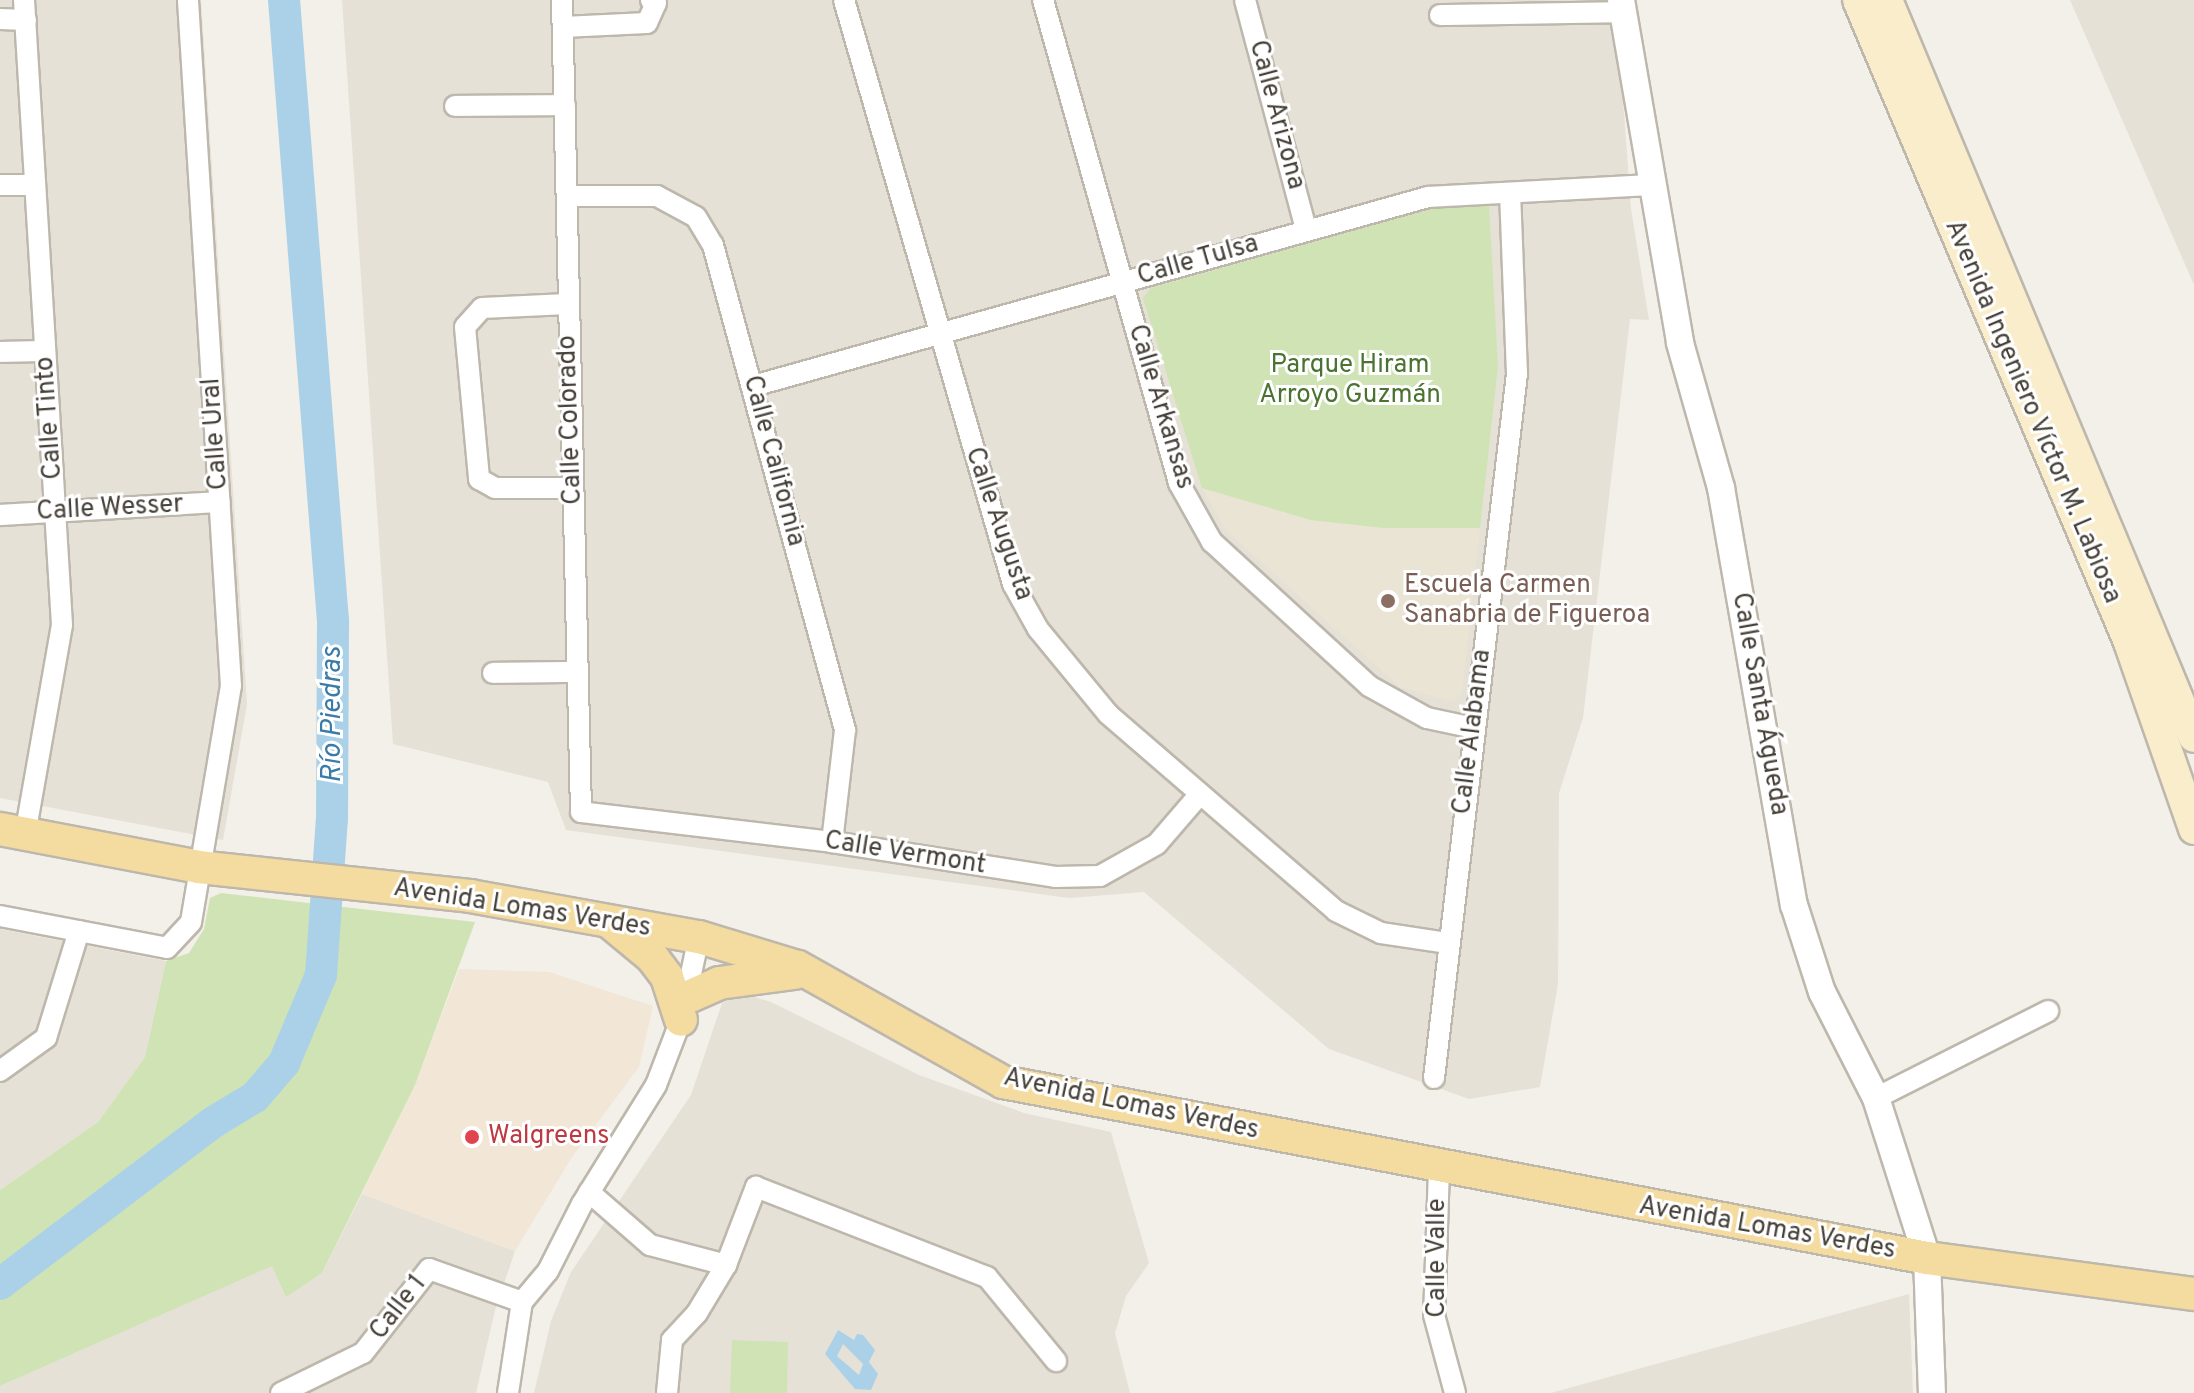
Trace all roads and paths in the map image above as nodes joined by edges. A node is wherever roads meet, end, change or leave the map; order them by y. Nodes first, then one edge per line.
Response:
1 (188, 0) edge
2 (562, 0) edge
3 (651, 0) edge
4 (844, 0) edge
5 (1043, 0) edge
6 (1245, 0) edge
7 (1858, 0) edge
8 (1887, 0) edge
9 (1622, 6) edge
10 (25, 10) edge
11 (1440, 15) dead end
12 (0, 19) edge
13 (563, 27) junction
14 (565, 105) junction
15 (455, 106) dead end
16 (0, 185) edge
17 (35, 185) junction
18 (1650, 185) junction
19 (1510, 194) junction
20 (568, 196) junction
21 (1306, 230) junction
22 (1121, 283) junction
23 (567, 304) junction
24 (937, 334) junction
25 (45, 351) junction
26 (0, 352) edge
27 (753, 386) junction
28 (573, 488) junction
29 (220, 502) junction
30 (57, 514) junction
31 (0, 515) edge
32 (577, 672) junction
33 (493, 673) dead end
34 (1474, 728) junction
35 (2194, 737) edge
36 (1200, 794) junction
37 (581, 812) joint
38 (2194, 829) edge
39 (13, 832) edge
40 (832, 842) junction
41 (199, 867) junction
42 (0, 916) edge
43 (606, 920) junction
44 (79, 931) junction
45 (699, 937) junction
46 (1448, 943) junction
47 (811, 974) junction
48 (683, 1009) junction
49 (2048, 1011) dead end
50 (0, 1071) edge
51 (1434, 1078) dead end
52 (1876, 1098) junction
53 (1439, 1168) junction
54 (589, 1192) junction
55 (1927, 1258) junction
56 (726, 1265) junction
57 (2184, 1291) edge
58 (522, 1302) junction
59 (1056, 1361) dead end
60 (281, 1393) edge
61 (508, 1393) edge
62 (667, 1393) edge
63 (1455, 1393) edge
64 (1932, 1393) edge

1 - 29 street, Calle Ural
2 - 13 street, Calle Colorado
3 - 13 street
4 - 24 street, Calle Augusta
5 - 22 street, Calle Arkansas
6 - 21 street, Calle Arizona
7 - 38 main road, Avenida Ingeniero Víctor M. Labiosa
8 - 35 main road, Avenida Ingeniero Víctor M. Labiosa
9 - 11 street
9 - 18 street, Calle Santa Águeda
10 - 12 street
10 - 17 street, Calle Tinto
13 - 14 street, Calle Colorado
14 - 15 street
14 - 20 street, Calle Colorado
16 - 17 street
17 - 25 street, Calle Tinto
18 - 19 street, Calle Tulsa
18 - 52 street, Calle Santa Águeda
19 - 21 street, Calle Tulsa
19 - 34 street, Calle Alabama
20 - 23 street, Calle Colorado
20 - 27 street, Calle California
21 - 22 street, Calle Tulsa
22 - 24 street, Calle Tulsa
22 - 34 street, Calle Arkansas
23 - 28 street, Calle Colorado
23 - 28 street
24 - 27 street, Calle Tulsa
24 - 36 street, Calle Augusta
25 - 26 street
25 - 30 street, Calle Tinto
27 - 40 street, Calle California
28 - 32 street, Calle Colorado
29 - 30 street, Calle Wesser
29 - 41 street, Calle Ural
30 - 31 street, Calle Wesser
30 - 39 street, Calle Tinto
32 - 33 street
32 - 37 street, Calle Colorado
34 - 46 street, Calle Alabama
36 - 40 street, Calle Vermont
36 - 46 street, Calle Augusta
37 - 40 street, Calle Vermont
39 - 41 main road, Avenida Lomas Verdes
41 - 43 main road, Avenida Lomas Verdes
41 - 44 street, Calle Ural
42 - 44 street
43 - 45 main road, Avenida Lomas Verdes
43 - 48 main road
44 - 50 street
45 - 47 main road, Avenida Lomas Verdes
45 - 48 street
46 - 51 street, Calle Alabama
47 - 48 main road
47 - 53 main road, Avenida Lomas Verdes
48 - 54 street
49 - 52 street
52 - 55 street, Calle Santa Águeda
53 - 55 main road, Avenida Lomas Verdes
53 - 63 street, Calle Valle
54 - 56 street
54 - 58 street
55 - 57 main road, Avenida Lomas Verdes
55 - 64 street, Calle Santa Águeda
56 - 59 street
56 - 62 street
58 - 60 street, Calle 1
58 - 61 street

